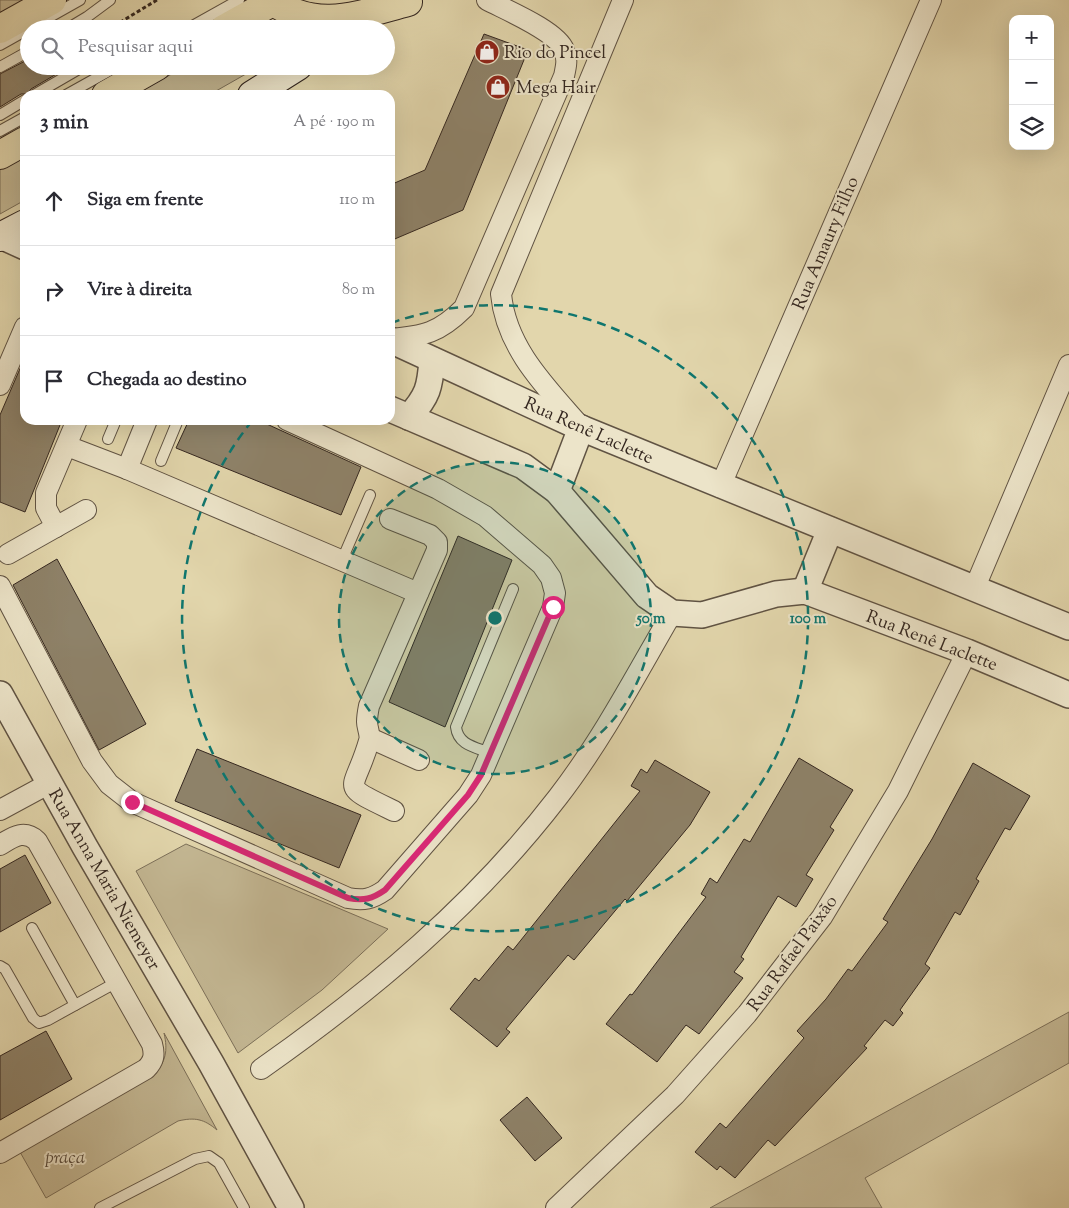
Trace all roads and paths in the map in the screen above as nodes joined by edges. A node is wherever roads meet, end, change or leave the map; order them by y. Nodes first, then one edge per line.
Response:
1 (52, 0) edge
2 (80, 0) edge
3 (110, 0) edge
4 (157, 0) edge
5 (239, 0) edge
6 (487, 0) edge
7 (623, 0) edge
8 (931, 0) edge
9 (274, 1) edge
10 (410, 1) edge
11 (44, 20) edge
12 (83, 20) edge
13 (124, 20) edge
14 (203, 20) edge
15 (240, 20) edge
16 (378, 20) edge
17 (0, 29) edge
18 (20, 34) edge
19 (0, 45) edge
20 (20, 55) edge
21 (0, 67) edge
22 (68, 75) edge
23 (102, 75) edge
24 (141, 75) edge
25 (284, 75) edge
26 (43, 90) edge
27 (75, 90) edge
28 (115, 90) edge
29 (260, 90) edge
30 (20, 103) edge
31 (0, 114) edge
32 (20, 120) edge
33 (0, 131) edge
34 (20, 144) edge
35 (0, 155) edge
36 (20, 229) edge
37 (9, 240) edge
38 (20, 339) edge
39 (395, 339) edge
40 (395, 342) edge
41 (432, 360) junction
42 (1069, 365) edge
43 (0, 385) edge
44 (400, 413) edge
45 (75, 425) edge
46 (114, 425) edge
47 (145, 425) edge
48 (176, 425) edge
49 (298, 425) edge
50 (581, 428) junction
51 (108, 439) dead end
52 (67, 446) junction
53 (161, 461) dead end
54 (127, 469) junction
55 (720, 486) junction
56 (557, 491) junction
57 (370, 495) dead end
58 (86, 510) dead end
59 (390, 519) dead end
60 (56, 527) junction
61 (830, 530) junction
62 (8, 554) dead end
63 (342, 560) junction
64 (0, 586) edge
65 (975, 587) junction
66 (513, 589) dead end
67 (805, 591) junction
68 (418, 593) junction
69 (672, 613) junction
70 (1069, 627) edge
71 (966, 652) junction
72 (0, 694) edge
73 (1069, 695) edge
74 (370, 738) junction
75 (490, 753) junction
76 (419, 760) dead end
77 (50, 783) junction
78 (0, 810) edge
79 (394, 811) dead end
80 (0, 845) edge
81 (32, 928) dead end
82 (0, 966) edge
83 (116, 982) junction
84 (75, 1005) junction
85 (261, 1069) dead end
86 (0, 1154) edge
87 (100, 1208) edge
88 (244, 1208) edge
89 (291, 1208) edge
90 (556, 1208) edge

1 - 17 highway
2 - 11 lane
3 - 12 lane
4 - 13 path
5 - 14 lane
6 - 39 street
7 - 50 street
8 - 55 street, Rua Amaury Filho
9 - 10 highway
9 - 15 highway
10 - 16 main road
18 - 19 lane
20 - 21 lane
22 - 26 lane
23 - 27 lane
24 - 28 highway
25 - 29 main road
30 - 31 lane
32 - 33 lane
34 - 35 highway
36 - 37 main road
38 - 43 street
40 - 41 street, Rua Renê Laclette
41 - 44 street
41 - 50 street, Rua Renê Laclette
42 - 65 street
44 - 56 street
45 - 52 street
46 - 51 lane
47 - 54 street
48 - 53 lane
49 - 75 street
50 - 55 street, Rua Renê Laclette
50 - 56 street
52 - 54 street
52 - 60 street
54 - 63 street
55 - 61 street, Rua Renê Laclette
56 - 69 street
57 - 63 lane
58 - 60 street
59 - 68 street
60 - 62 street
61 - 65 street, Rua Renê Laclette
61 - 67 street
63 - 68 street
64 - 75 street
65 - 70 street, Rua Renê Laclette
66 - 75 lane
67 - 69 street, Rua Renê Laclette
67 - 71 street, Rua Renê Laclette
68 - 74 street
69 - 85 street
71 - 73 street, Rua Renê Laclette
71 - 90 street, Rua Rafael Paixão
72 - 77 street, Rua Anna Maria Niemeyer
74 - 76 street
74 - 79 street
77 - 78 street
77 - 89 street, Rua Anna Maria Niemeyer
80 - 83 street
81 - 84 lane
82 - 84 lane
83 - 84 lane
83 - 86 street
87 - 88 lane

